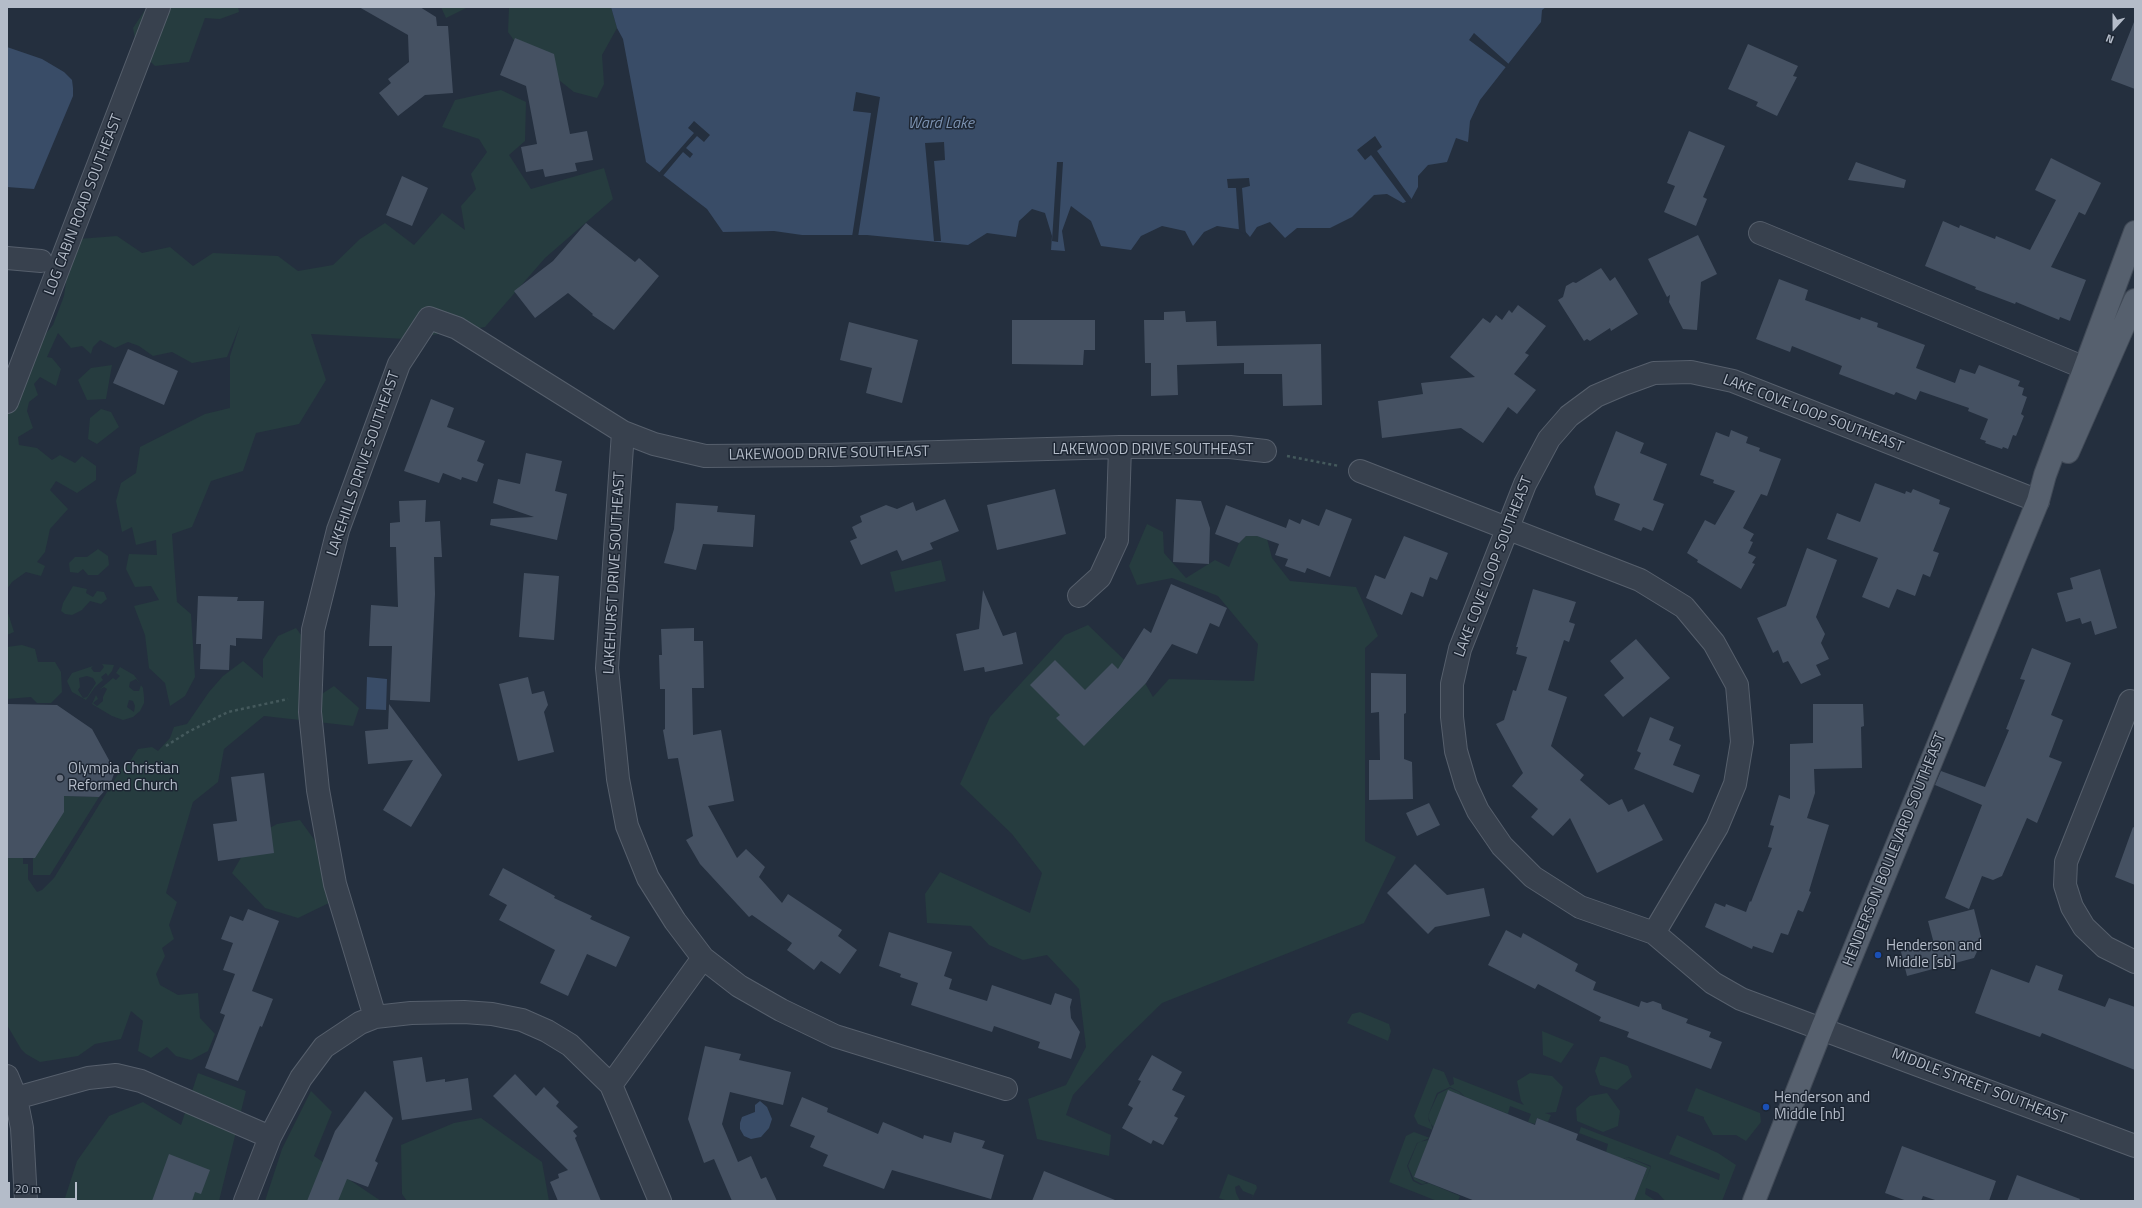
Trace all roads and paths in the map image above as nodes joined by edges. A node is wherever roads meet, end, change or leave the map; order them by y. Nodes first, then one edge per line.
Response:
1 (159, 7) edge
2 (2135, 232) edge
3 (1760, 233) dead end
4 (7, 258) edge
5 (41, 261) dead end
6 (2135, 300) edge
7 (429, 318) joint
8 (2085, 368) junction
9 (7, 402) edge
10 (623, 432) junction
11 (1120, 447) junction
12 (1265, 451) joint
13 (1360, 470) joint
14 (2038, 501) junction
15 (1506, 528) junction
16 (1079, 596) dead end
17 (310, 695) junction
18 (2130, 701) dead end
19 (166, 746) dead end
20 (1654, 933) junction
21 (703, 958) junction
22 (2135, 962) edge
23 (375, 1017) junction
24 (1822, 1028) junction
25 (7, 1076) edge
26 (610, 1085) junction
27 (1006, 1089) dead end
28 (16, 1098) junction
29 (270, 1137) junction
30 (2135, 1146) edge
31 (26, 1201) edge
32 (246, 1201) edge
33 (660, 1201) edge
34 (1754, 1201) edge

1 - 9 street, LOG CABIN ROAD SOUTHEAST
2 - 8 main road, HENDERSON BOULEVARD SOUTHEAST
3 - 8 street
4 - 5 street
6 - 14 main road, HENDERSON BOULEVARD SOUTHEAST
7 - 10 street, LAKEWOOD DRIVE SOUTHEAST
7 - 17 street, LAKEHILLS DRIVE SOUTHEAST
8 - 14 main road, HENDERSON BOULEVARD SOUTHEAST
10 - 11 street, LAKEWOOD DRIVE SOUTHEAST
10 - 21 street, LAKEHURST DRIVE SOUTHEAST
11 - 12 street, LAKEWOOD DRIVE SOUTHEAST
11 - 16 street
12 - 13 path
13 - 15 street
14 - 15 street, LAKE COVE LOOP SOUTHEAST
14 - 24 main road, HENDERSON BOULEVARD SOUTHEAST
15 - 20 street, LAKE COVE LOOP SOUTHEAST
15 - 20 street
17 - 19 path
17 - 23 street, LAKEHILLS DRIVE SOUTHEAST
18 - 22 street
20 - 24 street, LAKE COVE LOOP SOUTHEAST
21 - 26 street
21 - 27 street, LAKEHURST DRIVE SOUTHEAST
23 - 26 street
23 - 29 street
24 - 30 street, MIDDLE STREET SOUTHEAST
24 - 34 main road, HENDERSON BOULEVARD SOUTHEAST
25 - 28 street
26 - 33 street
28 - 29 street
28 - 31 street
29 - 32 street

